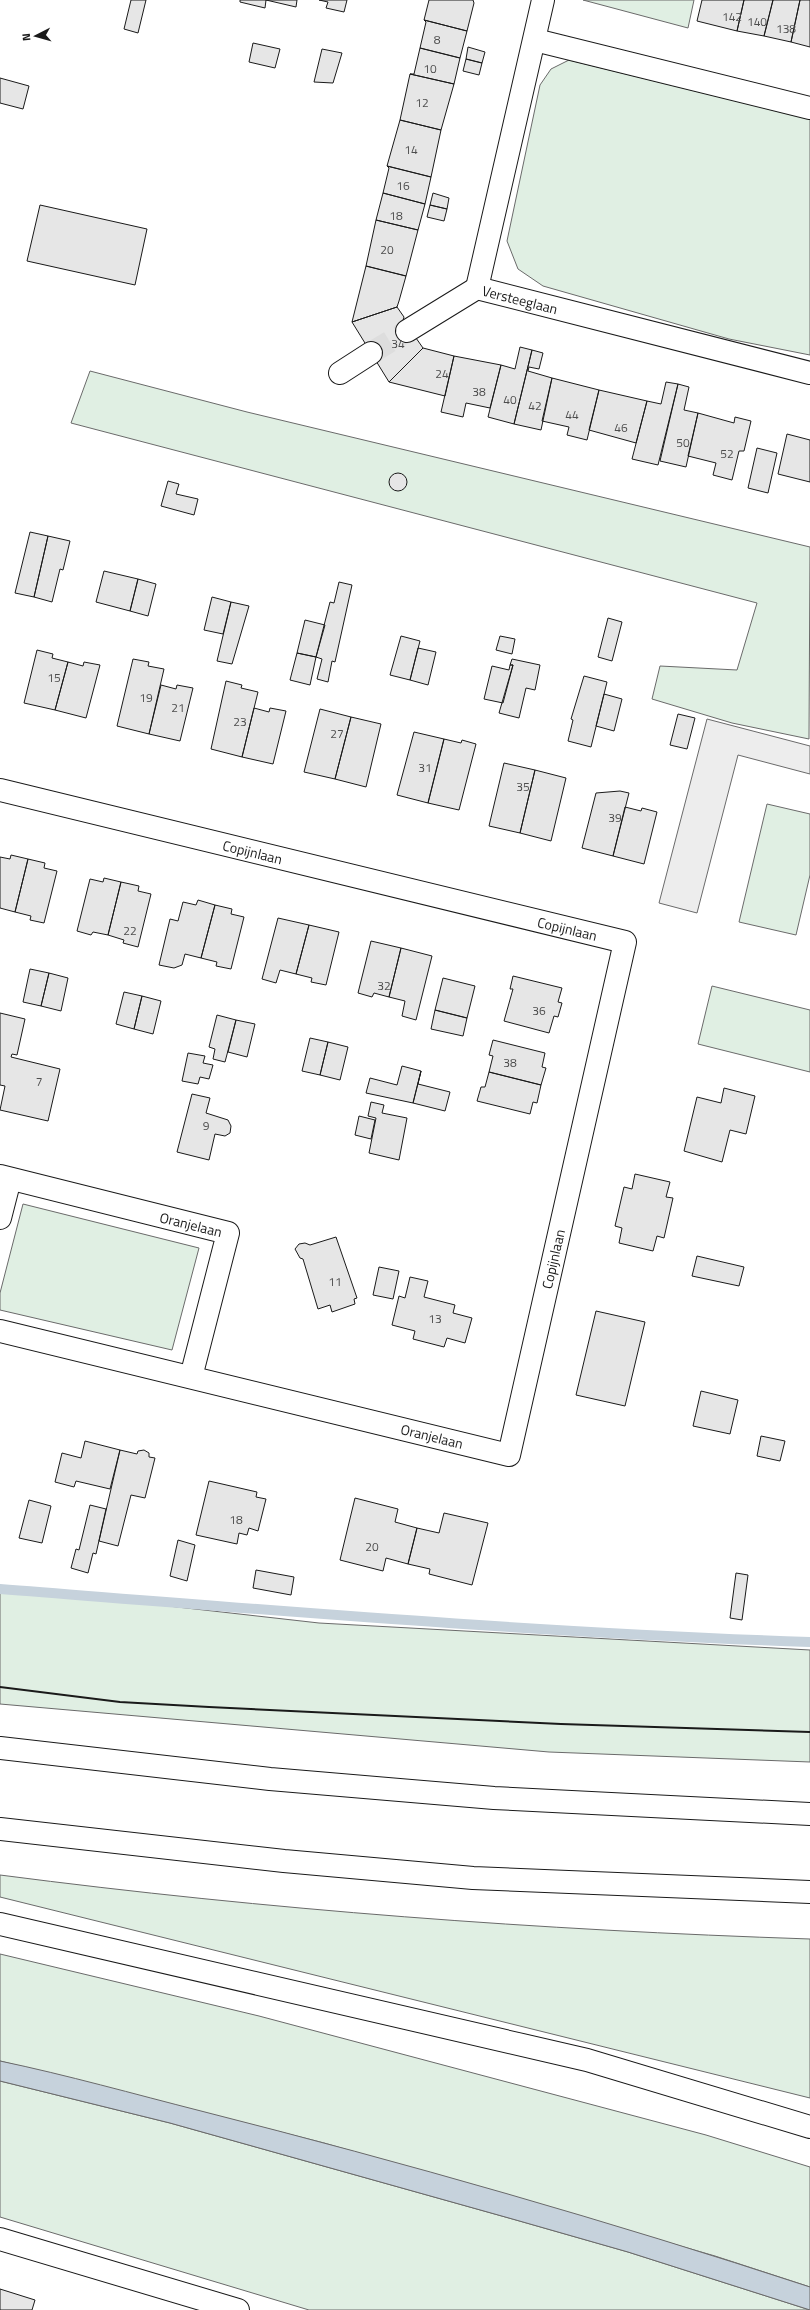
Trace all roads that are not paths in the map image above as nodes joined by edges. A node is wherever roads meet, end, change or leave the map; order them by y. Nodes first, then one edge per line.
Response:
1 (544, 0) edge
2 (535, 40) junction
3 (810, 108) edge
4 (477, 288) junction
5 (407, 331) tunnel mouth
6 (372, 354) tunnel mouth
7 (340, 373) dead end
8 (810, 373) edge
9 (0, 790) edge
10 (5, 1178) edge
11 (0, 1218) edge
12 (0, 1331) edge
13 (191, 1377) junction
14 (509, 1455) joint
15 (0, 1748) edge
16 (810, 1814) edge
17 (0, 1829) edge
18 (810, 1892) edge
19 (0, 1924) edge
20 (810, 2127) edge
21 (0, 2239) edge
22 (238, 2310) edge

1 - 2 main road, Versteeglaan
2 - 3 main road
2 - 4 main road, Versteeglaan
4 - 5 main road
4 - 8 main road, Versteeglaan
6 - 7 main road
9 - 14 main road, Copijnlaan
10 - 11 main road, Oranjelaan
10 - 13 main road, Oranjelaan
12 - 13 main road, Oranjelaan
13 - 14 main road, Oranjelaan
15 - 16 main road
17 - 18 main road
19 - 20 main road
21 - 22 main road

